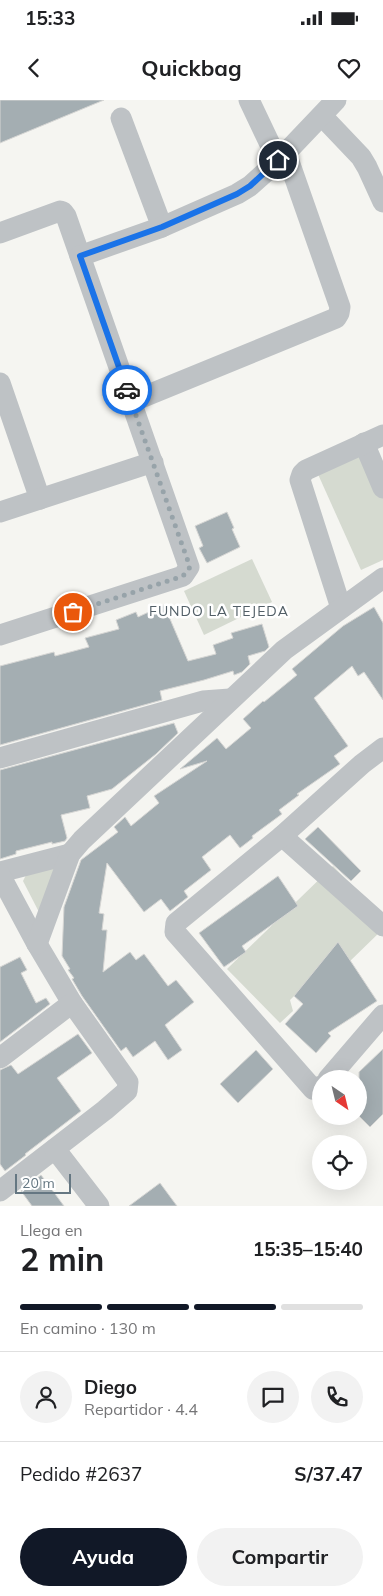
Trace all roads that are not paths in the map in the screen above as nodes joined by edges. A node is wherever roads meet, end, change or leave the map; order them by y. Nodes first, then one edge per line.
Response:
1 (249, 100) edge
2 (336, 100) edge
3 (322, 116) junction
4 (121, 118) dead end
5 (282, 157) junction
6 (383, 202) edge
7 (162, 227) junction
8 (0, 233) edge
9 (80, 256) junction
10 (0, 383) edge
11 (131, 402) junction
12 (373, 439) edge
13 (154, 462) junction
14 (383, 488) edge
15 (40, 499) junction
16 (0, 512) edge
17 (383, 578) edge
18 (342, 608) junction
19 (0, 635) edge
20 (230, 698) junction
21 (383, 748) edge
22 (0, 758) edge
23 (282, 836) junction
24 (70, 854) junction
25 (0, 874) edge
26 (383, 926) edge
27 (37, 944) junction
28 (72, 1003) junction
29 (383, 1015) edge
30 (0, 1058) edge
31 (336, 1070) edge
32 (312, 1088) edge
33 (55, 1149) junction
34 (0, 1191) edge
35 (99, 1206) edge

1 - 5 street
2 - 3 street
3 - 5 street
3 - 6 street
4 - 7 street
5 - 7 street
5 - 11 street
7 - 9 street
8 - 9 street
9 - 11 street
10 - 15 street
11 - 13 street
12 - 14 street
12 - 18 street
13 - 15 street
13 - 19 street
15 - 16 street
17 - 18 street
18 - 20 street
20 - 22 street
20 - 24 street
21 - 23 street
23 - 26 street
23 - 32 street
24 - 25 street
24 - 27 street
25 - 27 street
27 - 28 street
28 - 30 street
28 - 33 street
29 - 31 street
33 - 34 street
33 - 35 street

